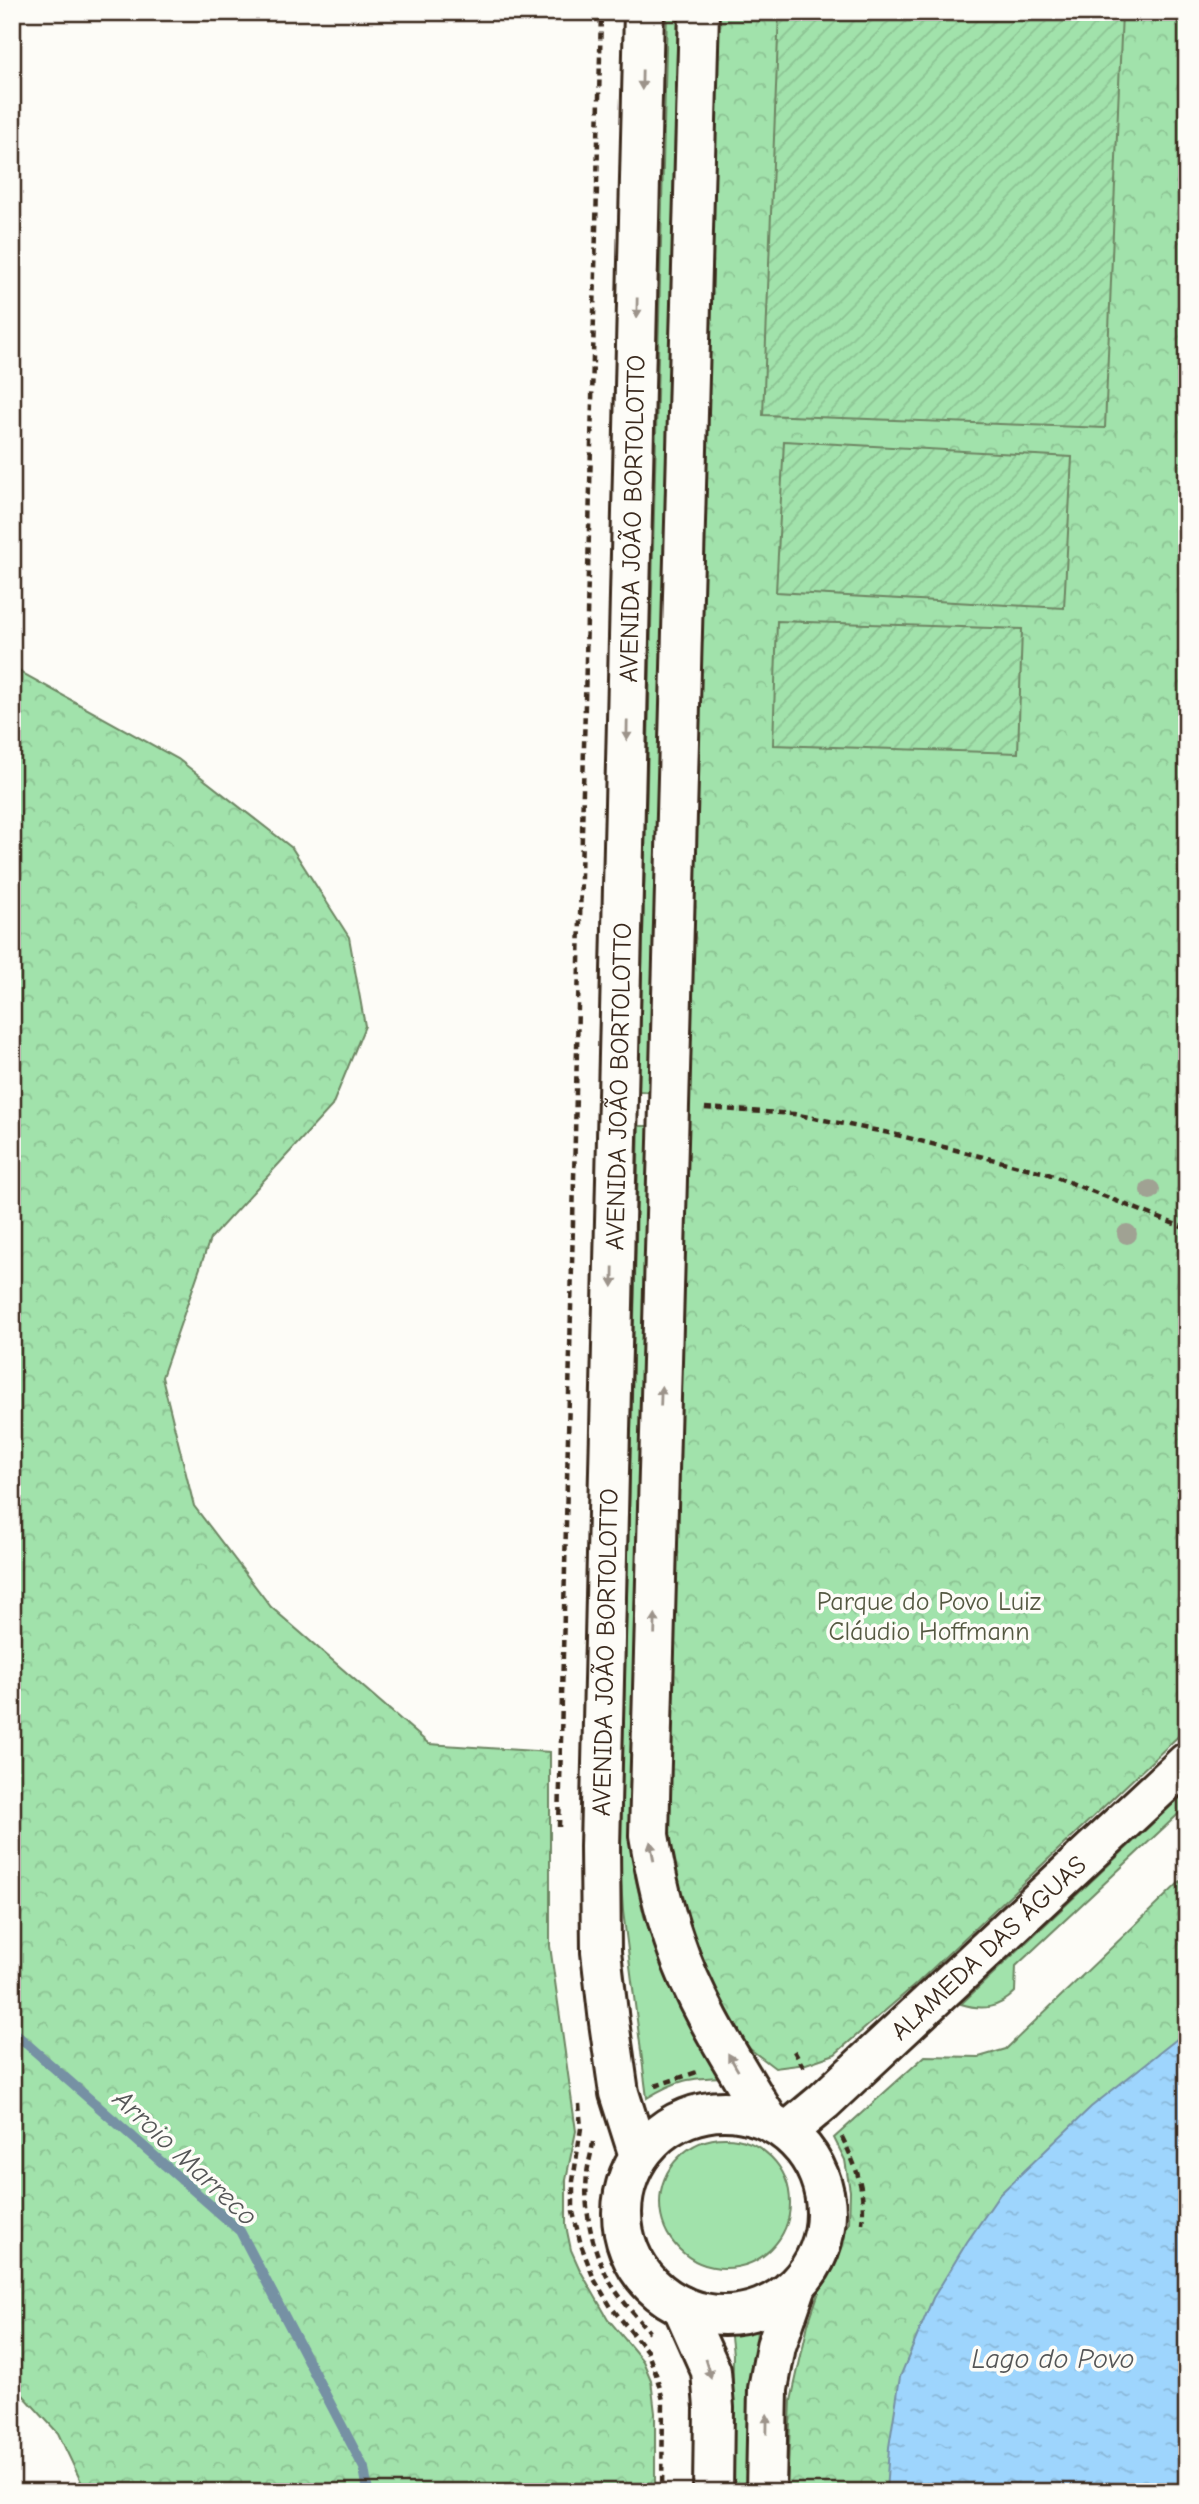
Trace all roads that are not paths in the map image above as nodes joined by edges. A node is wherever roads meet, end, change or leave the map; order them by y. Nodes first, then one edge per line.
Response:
1 (644, 12) edge
2 (699, 12) edge
3 (1187, 1762) edge
4 (778, 2126) junction
5 (639, 2156) junction
6 (797, 2285) junction
7 (682, 2306) junction
8 (713, 2492) edge
9 (766, 2492) edge

1 -> 5 street, AVENIDA JOÃO BORTOLOTTO
4 -> 2 street, AVENIDA JOÃO BORTOLOTTO
3 - 4 street, ALAMEDA DAS ÁGUAS
4 - 5 street
4 - 6 street
5 - 7 street
6 - 7 street
9 -> 6 street
7 -> 8 street

